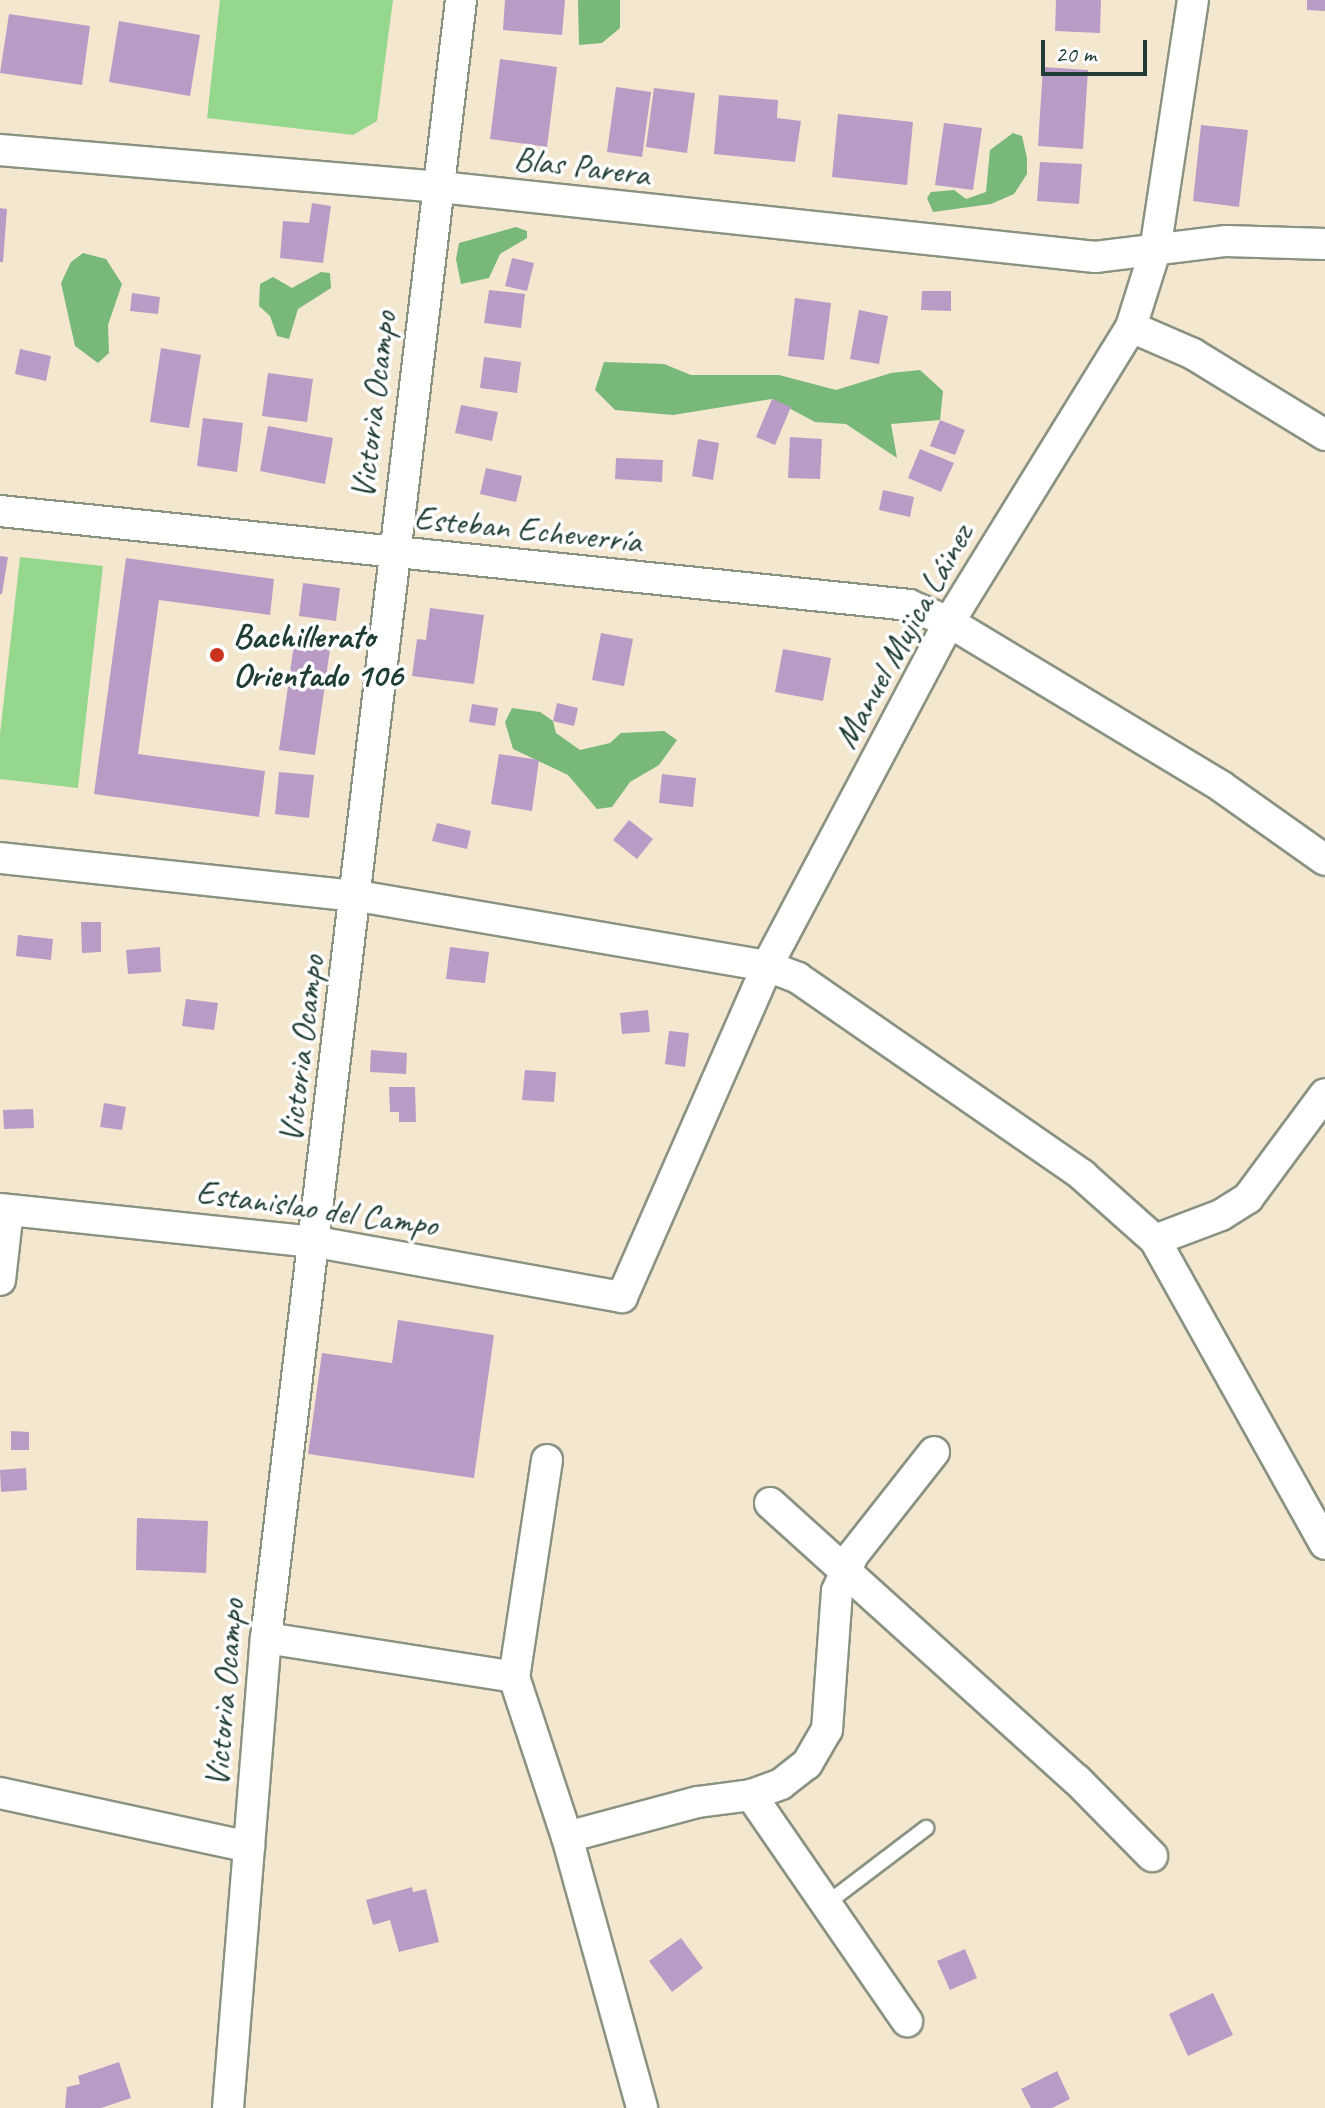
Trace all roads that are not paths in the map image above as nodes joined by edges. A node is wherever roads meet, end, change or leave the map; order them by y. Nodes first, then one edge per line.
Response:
1 (461, 0) edge
2 (1193, 0) edge
3 (0, 150) edge
4 (440, 187) junction
5 (1325, 244) edge
6 (1155, 251) junction
7 (1131, 327) junction
8 (1325, 435) edge
9 (0, 511) edge
10 (392, 554) junction
11 (949, 622) junction
12 (0, 858) edge
13 (1325, 860) edge
14 (358, 896) junction
15 (767, 966) junction
16 (1325, 1094) edge
17 (4, 1210) edge
18 (1155, 1240) junction
19 (316, 1242) junction
20 (0, 1280) edge
21 (622, 1297) joint
22 (934, 1452) dead end
23 (547, 1460) dead end
24 (770, 1503) dead end
25 (1325, 1544) edge
26 (846, 1572) junction
27 (266, 1638) junction
28 (514, 1677) junction
29 (0, 1793) edge
30 (751, 1795) junction
31 (926, 1828) dead end
32 (567, 1837) junction
33 (249, 1847) junction
34 (1152, 1856) dead end
35 (826, 1904) junction
36 (907, 2021) dead end
37 (228, 2108) edge
38 (642, 2108) edge

1 - 4 street, Victoria Ocampo
2 - 6 street, Manuel Mujica Láinez
3 - 4 street, Blas Parera
4 - 6 street, Blas Parera
4 - 10 street, Victoria Ocampo
5 - 6 street, Blas Parera
6 - 7 street, Manuel Mujica Láinez
7 - 8 street
7 - 11 street, Manuel Mujica Láinez
9 - 10 street, Esteban Echeverría
10 - 11 street, Esteban Echeverría
10 - 14 street, Victoria Ocampo
11 - 13 street, Esteban Echeverría
11 - 15 street, Manuel Mujica Láinez
12 - 14 street
14 - 15 street
14 - 19 street, Victoria Ocampo
15 - 18 street
15 - 21 street, Manuel Mujica Láinez
16 - 18 street
17 - 19 street, Estanislao del Campo
17 - 20 street
18 - 25 street
19 - 21 street, Estanislao del Campo
19 - 27 street, Victoria Ocampo
22 - 26 street
23 - 28 street
24 - 26 street
26 - 30 street
26 - 34 street
27 - 28 street
27 - 33 street, Victoria Ocampo
28 - 32 street
29 - 33 street
30 - 32 street
30 - 35 street
31 - 35 lane
32 - 38 street
33 - 37 street, Victoria Ocampo
35 - 36 street

